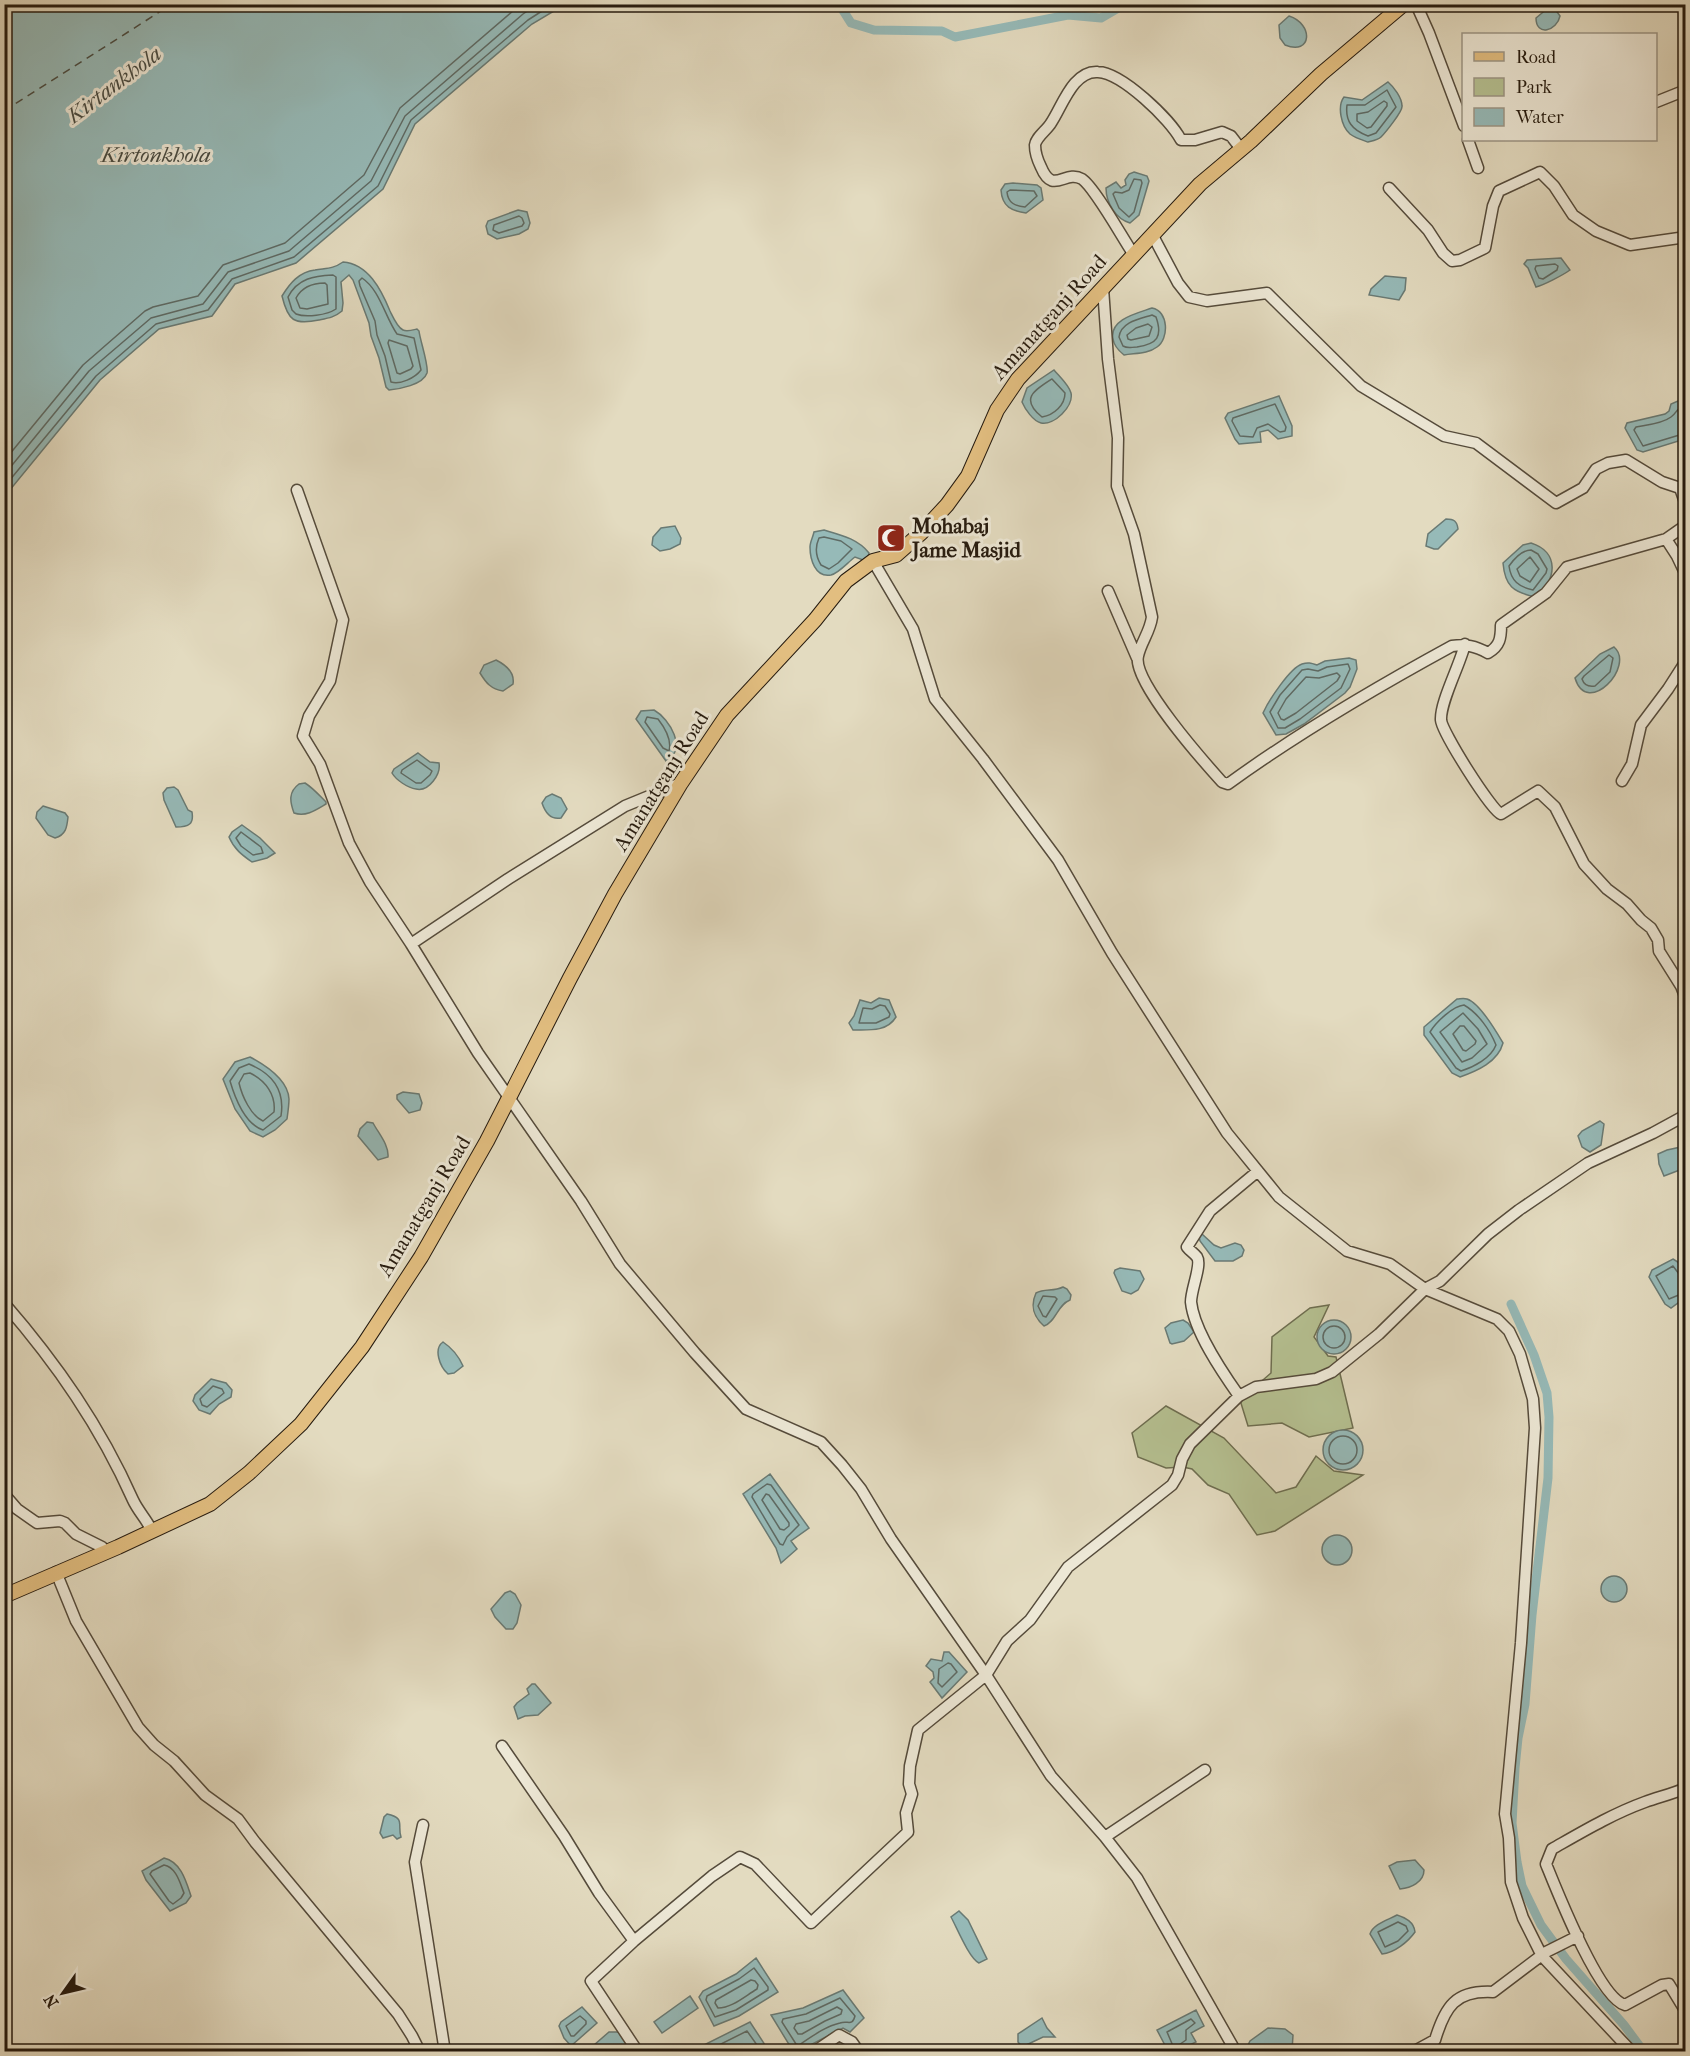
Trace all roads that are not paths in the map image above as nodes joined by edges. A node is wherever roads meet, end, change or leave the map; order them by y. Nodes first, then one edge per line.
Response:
1 (1404, 4) edge
2 (1416, 4) edge
3 (1686, 90) edge
4 (1657, 102) edge
5 (1462, 121) edge
6 (1468, 141) edge
7 (1241, 149) junction
8 (1478, 168) dead end
9 (1389, 188) dead end
10 (1152, 234) junction
11 (1686, 237) edge
12 (1134, 255) junction
13 (1103, 288) junction
14 (297, 490) dead end
15 (1686, 506) edge
16 (1686, 525) edge
17 (1666, 539) junction
18 (873, 561) junction
19 (1686, 575) edge
20 (1108, 591) dead end
21 (1465, 644) junction
22 (1137, 658) junction
23 (1686, 661) edge
24 (1622, 781) dead end
25 (681, 783) junction
26 (411, 944) junction
27 (1686, 999) edge
28 (510, 1098) junction
29 (1686, 1115) edge
30 (1258, 1172) junction
31 (1425, 1289) junction
32 (4, 1303) edge
33 (1239, 1396) junction
34 (4, 1494) edge
35 (152, 1532) junction
36 (105, 1552) junction
37 (56, 1572) junction
38 (4, 1596) edge
39 (986, 1675) junction
40 (501, 1746) dead end
41 (1205, 1770) dead end
42 (1686, 1788) edge
43 (423, 1825) dead end
44 (1105, 1837) junction
45 (1578, 1936) junction
46 (634, 1941) junction
47 (1544, 1954) junction
48 (1686, 2012) edge
49 (420, 2052) edge
50 (445, 2052) edge
51 (638, 2052) edge
52 (814, 2052) edge
53 (860, 2052) edge
54 (1236, 2052) edge
55 (1413, 2052) edge
56 (1632, 2052) edge

1 - 7 main road, Amanatganj Road
2 - 5 street
3 - 4 street
6 - 8 street
7 - 10 main road, Amanatganj Road
7 - 12 street
9 - 11 street
10 - 12 main road, Amanatganj Road
10 - 15 street
12 - 13 main road, Amanatganj Road
13 - 18 main road, Amanatganj Road
13 - 22 street
14 - 26 street
16 - 17 street
17 - 19 street
17 - 21 street
18 - 25 main road, Amanatganj Road
18 - 30 street
20 - 22 street
21 - 22 street
21 - 27 street
23 - 24 street
25 - 26 street
25 - 28 main road, Amanatganj Road
26 - 28 street
28 - 35 main road, Amanatganj Road
28 - 39 street
29 - 31 street
30 - 31 street
30 - 33 street
31 - 33 street
31 - 47 street
32 - 35 street
33 - 39 street
34 - 36 street
35 - 36 main road, Amanatganj Road
36 - 37 main road, Amanatganj Road
37 - 38 main road, Amanatganj Road
37 - 49 street
39 - 44 street
39 - 46 street
40 - 46 street
41 - 44 street
42 - 45 street
43 - 50 street
44 - 54 street
45 - 47 street
45 - 48 street
46 - 51 street
47 - 55 street
47 - 56 street
52 - 53 street

